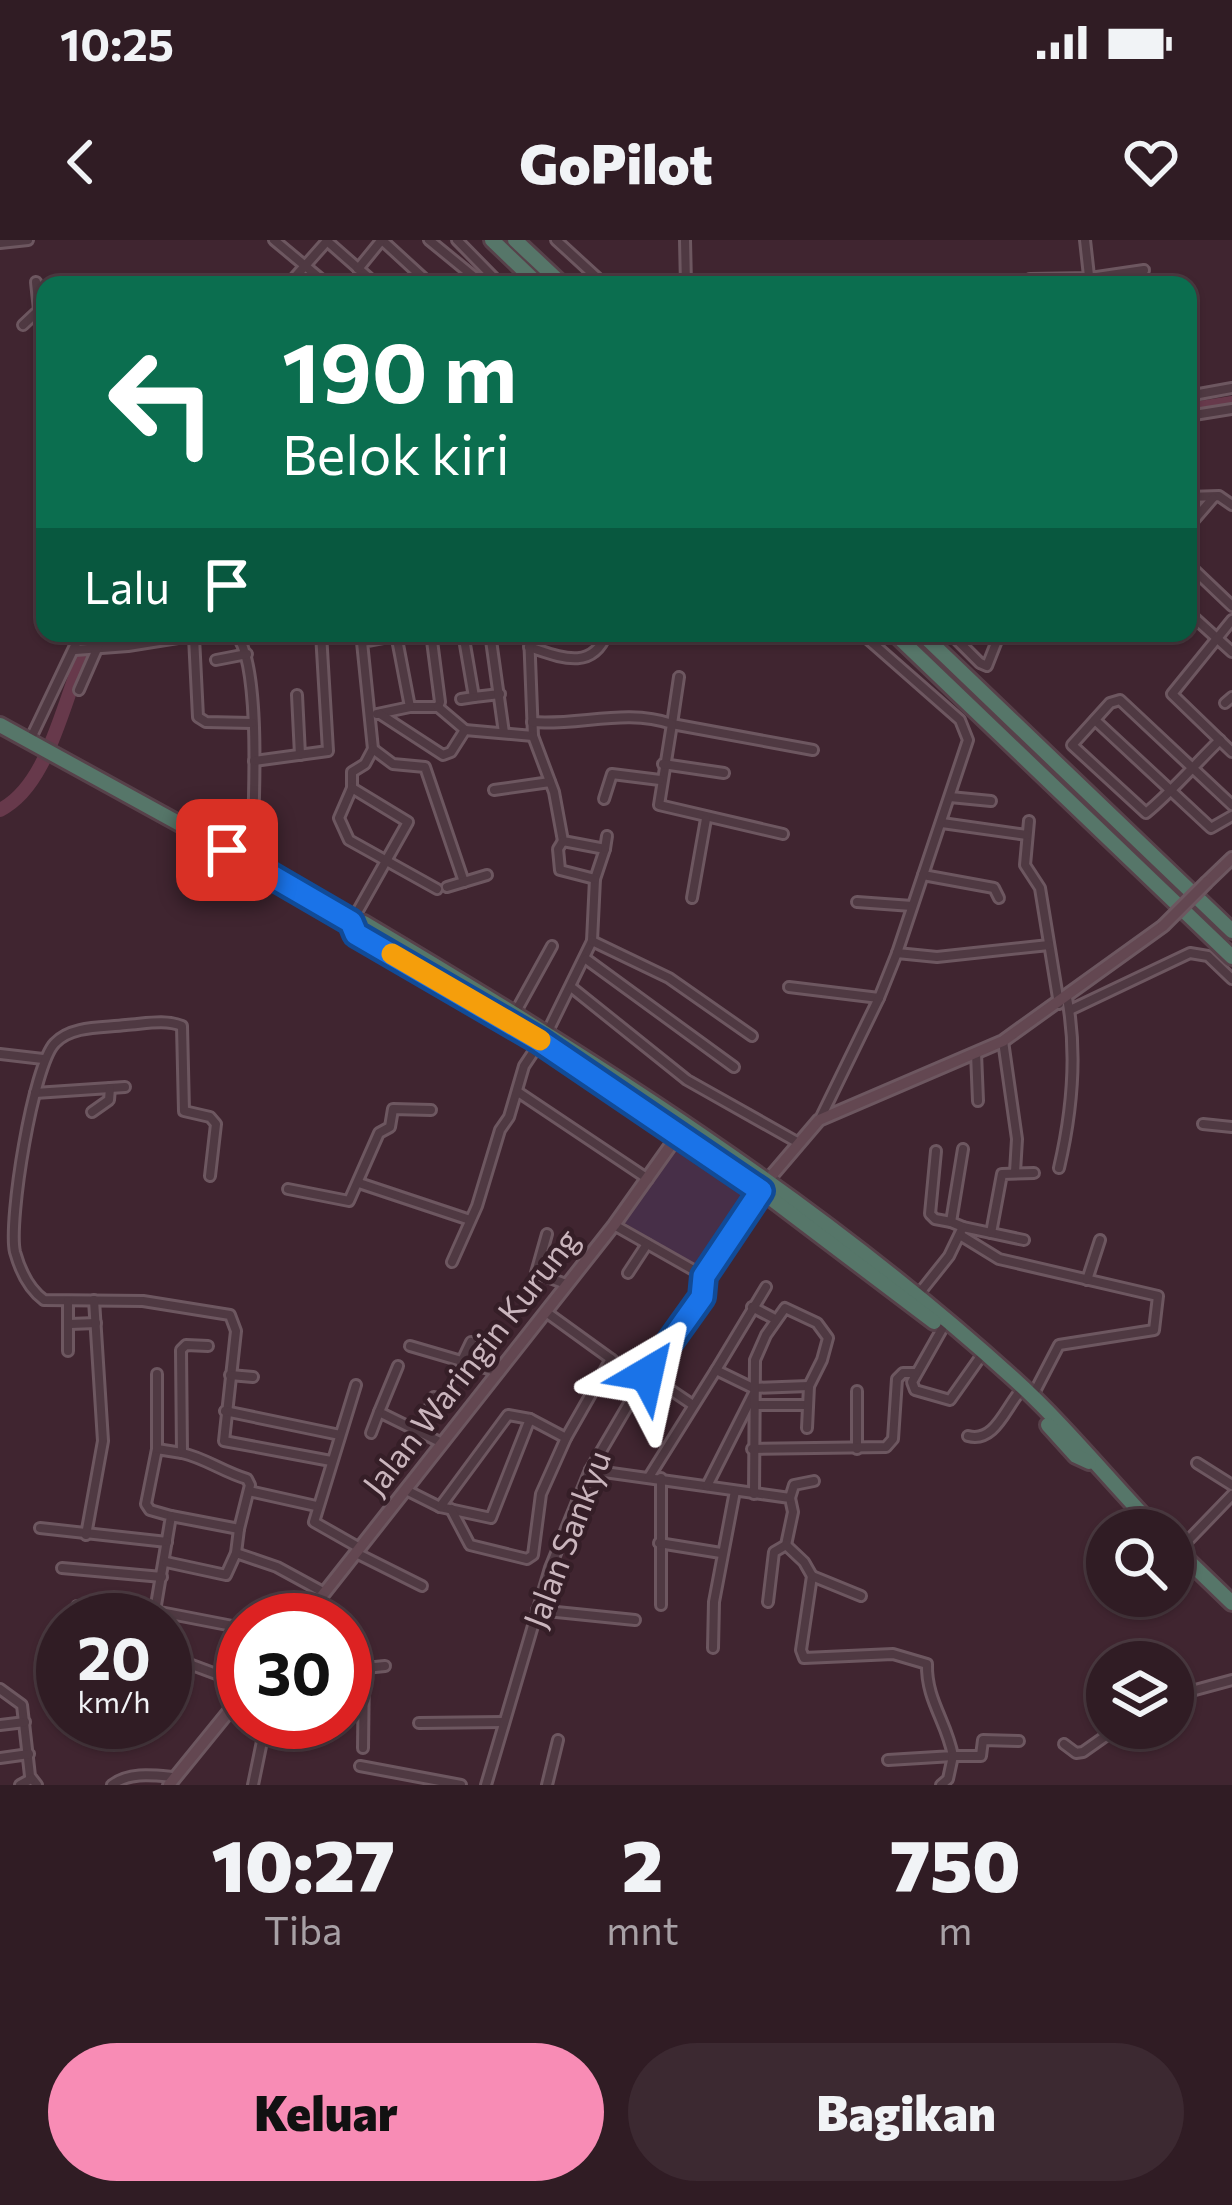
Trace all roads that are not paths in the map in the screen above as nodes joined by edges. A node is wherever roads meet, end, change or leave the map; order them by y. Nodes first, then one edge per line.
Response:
1 (28, 240) edge
2 (274, 240) edge
3 (328, 240) edge
4 (429, 240) edge
5 (458, 240) edge
6 (492, 240) edge
7 (515, 240) edge
8 (556, 240) edge
9 (685, 240) edge
10 (1085, 240) edge
11 (381, 241) edge
12 (0, 243) edge
13 (304, 266) junction
14 (358, 268) junction
15 (1144, 270) dead end
16 (296, 276) edge
17 (317, 276) edge
18 (367, 276) edge
19 (421, 276) edge
20 (473, 276) edge
21 (492, 276) edge
22 (530, 276) edge
23 (553, 276) edge
24 (595, 276) edge
25 (686, 276) edge
26 (1089, 276) edge
27 (1117, 276) edge
28 (36, 313) edge
29 (23, 325) dead end
30 (1232, 388) edge
31 (1197, 404) edge
32 (1197, 406) edge
33 (1232, 409) edge
34 (1197, 497) edge
35 (1214, 497) junction
36 (1232, 505) edge
37 (1197, 517) edge
38 (1197, 573) edge
39 (1232, 606) edge
40 (1197, 620) edge
41 (1232, 620) edge
42 (1219, 640) junction
43 (84, 642) edge
44 (93, 642) edge
45 (145, 642) edge
46 (194, 642) edge
47 (240, 642) edge
48 (322, 642) edge
49 (362, 642) edge
50 (398, 642) edge
51 (433, 642) edge
52 (465, 642) edge
53 (491, 642) edge
54 (529, 642) edge
55 (603, 642) edge
56 (871, 642) edge
57 (903, 642) edge
58 (929, 642) edge
59 (959, 642) edge
60 (996, 642) edge
61 (529, 646) junction
62 (86, 648) junction
63 (1232, 652) edge
64 (247, 654) junction
65 (216, 660) dead end
66 (679, 677) dead end
67 (79, 690) dead end
68 (297, 694) dead end
69 (500, 694) junction
70 (474, 698) junction
71 (460, 699) dead end
72 (410, 707) junction
73 (438, 707) junction
74 (375, 714) junction
75 (1095, 720) junction
76 (532, 722) junction
77 (252, 723) junction
78 (672, 724) junction
79 (0, 725) edge
80 (464, 730) junction
81 (504, 733) junction
82 (533, 736) junction
83 (1220, 740) junction
84 (30, 742) junction
85 (373, 749) junction
86 (813, 750) dead end
87 (1232, 752) edge
88 (299, 755) junction
89 (254, 761) junction
90 (663, 764) junction
91 (1193, 766) junction
92 (724, 773) dead end
93 (661, 779) junction
94 (550, 782) junction
95 (352, 788) junction
96 (494, 790) dead end
97 (1170, 792) junction
98 (950, 796) junction
99 (604, 799) dead end
100 (991, 801) dead end
101 (1232, 805) edge
102 (1232, 816) edge
103 (706, 819) junction
104 (1029, 821) dead end
105 (943, 823) junction
106 (783, 834) dead end
107 (1027, 835) junction
108 (608, 836) dead end
109 (563, 841) junction
110 (605, 849) junction
111 (1232, 858) edge
112 (251, 863) junction
113 (387, 864) junction
114 (488, 875) dead end
115 (923, 875) junction
116 (595, 879) junction
117 (464, 882) junction
118 (692, 898) dead end
119 (999, 898) dead end
120 (856, 902) dead end
121 (912, 906) junction
122 (351, 922) junction
123 (1232, 932) edge
124 (592, 941) junction
125 (1049, 945) junction
126 (552, 946) dead end
127 (897, 953) junction
128 (1232, 957) edge
129 (586, 959) junction
130 (1232, 979) edge
131 (572, 987) junction
132 (789, 987) dead end
133 (879, 998) junction
134 (1066, 1004) junction
135 (515, 1012) junction
136 (752, 1036) dead end
137 (544, 1037) junction
138 (1003, 1041) junction
139 (976, 1053) junction
140 (0, 1054) edge
141 (43, 1059) junction
142 (734, 1067) dead end
143 (125, 1087) dead end
144 (110, 1088) junction
145 (518, 1092) junction
146 (35, 1093) junction
147 (978, 1101) dead end
148 (431, 1110) dead end
149 (92, 1112) dead end
150 (819, 1120) junction
151 (1203, 1124) dead end
152 (1232, 1127) edge
153 (678, 1135) junction
154 (796, 1142) junction
155 (963, 1149) dead end
156 (936, 1151) dead end
157 (1059, 1168) dead end
158 (1016, 1172) junction
159 (1034, 1173) dead end
160 (210, 1176) dead end
161 (648, 1179) junction
162 (359, 1183) junction
163 (764, 1186) junction
164 (287, 1189) dead end
165 (470, 1220) junction
166 (951, 1222) junction
167 (614, 1225) junction
168 (962, 1231) junction
169 (991, 1233) junction
170 (547, 1234) dead end
171 (1024, 1240) dead end
172 (1100, 1240) dead end
173 (647, 1244) junction
174 (452, 1262) dead end
175 (628, 1273) dead end
176 (704, 1276) junction
177 (1087, 1280) junction
178 (568, 1285) junction
179 (766, 1287) dead end
180 (917, 1297) junction
181 (94, 1300) junction
182 (68, 1301) junction
183 (752, 1307) junction
184 (546, 1312) junction
185 (775, 1319) junction
186 (96, 1323) junction
187 (70, 1324) junction
188 (942, 1328) junction
189 (471, 1342) dead end
190 (208, 1346) dead end
191 (410, 1346) dead end
192 (68, 1351) dead end
193 (610, 1359) junction
194 (979, 1359) junction
195 (461, 1363) junction
196 (398, 1366) dead end
197 (716, 1370) junction
198 (500, 1372) junction
199 (916, 1373) junction
200 (157, 1374) dead end
201 (230, 1375) junction
202 (254, 1377) dead end
203 (644, 1378) junction
204 (356, 1385) dead end
205 (809, 1385) junction
206 (857, 1390) dead end
207 (754, 1391) junction
208 (1025, 1395) junction
209 (434, 1396) dead end
210 (693, 1405) junction
211 (756, 1405) junction
212 (808, 1405) junction
213 (225, 1412) junction
214 (379, 1412) junction
215 (530, 1419) junction
216 (807, 1428) dead end
217 (420, 1430) junction
218 (371, 1432) dead end
219 (340, 1435) junction
220 (968, 1436) dead end
221 (566, 1438) junction
222 (442, 1443) junction
223 (158, 1449) junction
224 (752, 1449) junction
225 (857, 1450) junction
226 (182, 1453) junction
227 (331, 1461) junction
228 (1197, 1463) dead end
229 (590, 1470) junction
230 (649, 1478) junction
231 (661, 1478) junction
232 (814, 1481) dead end
233 (1232, 1485) edge
234 (707, 1486) junction
235 (406, 1490) junction
236 (249, 1491) junction
237 (735, 1491) junction
238 (754, 1494) junction
239 (1232, 1495) edge
240 (790, 1498) junction
241 (316, 1506) junction
242 (446, 1508) junction
243 (1137, 1509) edge
244 (171, 1516) junction
245 (40, 1528) dead end
246 (239, 1528) junction
247 (1194, 1531) edge
248 (86, 1535) junction
249 (167, 1542) junction
250 (659, 1544) junction
251 (786, 1545) junction
252 (357, 1550) junction
253 (236, 1552) junction
254 (721, 1553) junction
255 (166, 1562) junction
256 (1194, 1567) edge
257 (62, 1568) dead end
258 (812, 1576) junction
259 (162, 1577) junction
260 (422, 1586) dead end
261 (323, 1592) joint
262 (159, 1593) edge
263 (861, 1596) dead end
264 (768, 1602) dead end
265 (1232, 1603) edge
266 (661, 1605) dead end
267 (537, 1610) junction
268 (635, 1620) dead end
269 (713, 1648) dead end
270 (385, 1666) dead end
271 (372, 1667) edge
272 (1232, 1680) edge
273 (2, 1690) edge
274 (1194, 1690) edge
275 (25, 1722) junction
276 (503, 1722) junction
277 (418, 1723) dead end
278 (0, 1725) edge
279 (216, 1727) edge
280 (558, 1739) dead end
281 (1018, 1741) dead end
282 (1064, 1744) dead end
283 (260, 1749) edge
284 (1086, 1749) edge
285 (29, 1754) junction
286 (952, 1756) junction
287 (0, 1758) edge
288 (888, 1760) dead end
289 (360, 1766) dead end
290 (172, 1781) edge
291 (34, 1782) edge
292 (20, 1785) edge
293 (112, 1785) edge
294 (253, 1785) edge
295 (461, 1785) edge
296 (486, 1785) edge
297 (547, 1785) edge
298 (940, 1785) edge

1 - 12 street
2 - 13 street
3 - 13 street
3 - 14 street
4 - 20 street
5 - 21 street
6 - 22 highway
7 - 23 highway
8 - 24 street
9 - 25 street
10 - 26 street
11 - 14 street
11 - 19 street
13 - 16 street
13 - 17 street
14 - 18 street
15 - 27 street
28 - 29 street
30 - 31 street
32 - 33 street
34 - 35 street
35 - 36 street
35 - 37 street
38 - 39 street
40 - 42 street
41 - 42 street
42 - 63 street
42 - 83 street
43 - 62 street
44 - 62 street
45 - 62 street
46 - 77 street
47 - 64 street
48 - 88 street
49 - 74 street
50 - 72 street
51 - 73 street
52 - 70 street
53 - 69 street
54 - 61 street
55 - 61 street
56 - 98 street
57 - 128 highway
58 - 123 highway
59 - 60 street
61 - 76 street
62 - 67 street
62 - 84 street
64 - 65 street
64 - 77 street
66 - 78 street
68 - 88 street
69 - 70 street
69 - 81 street
70 - 71 street
72 - 73 street
72 - 74 street
73 - 80 street
74 - 80 street
74 - 85 street
75 - 91 street
75 - 97 street
75 - 97 street
76 - 78 street
76 - 82 street
77 - 89 street
78 - 86 street
78 - 90 street
79 - 84 highway
80 - 81 street
81 - 82 street
82 - 94 street
83 - 87 street
83 - 91 street
84 - 112 highway
85 - 95 street
85 - 117 street
88 - 89 street
89 - 112 street
90 - 92 street
90 - 93 street
91 - 97 street
91 - 101 street
93 - 99 street
93 - 103 street
94 - 96 street
94 - 109 street
95 - 113 street
95 - 113 street
97 - 102 street
98 - 100 street
98 - 105 street
103 - 106 street
103 - 118 street
104 - 107 street
105 - 107 street
105 - 115 street
107 - 125 street
108 - 110 street
109 - 110 street
109 - 116 street
110 - 116 street
111 - 134 street, bridge
112 - 122 highway
113 - 117 street
113 - 122 street
114 - 117 street
115 - 119 street
115 - 121 street
116 - 124 street
120 - 121 street
121 - 127 street
122 - 135 highway
122 - 137 highway
124 - 129 street
124 - 136 street
125 - 127 street
125 - 134 street
126 - 135 street
127 - 133 street
129 - 131 street
129 - 142 street
130 - 134 street
131 - 137 street
131 - 154 street
132 - 133 street
133 - 150 street
134 - 138 street
134 - 157 street
135 - 137 highway
137 - 145 street
137 - 153 highway
137 - 163 highway
138 - 139 street
138 - 158 street
139 - 147 street
139 - 150 street
140 - 141 street
141 - 146 street
141 - 160 street
143 - 144 street
144 - 146 street
144 - 149 street
145 - 161 street
145 - 165 street
146 - 182 street
148 - 162 street
150 - 154 street
151 - 152 street
153 - 161 street, Jalan Waringin Kurung
153 - 163 highway
154 - 163 street
155 - 166 street
156 - 166 street
158 - 159 street
158 - 169 street
161 - 167 street, Jalan Waringin Kurung
162 - 164 street
162 - 165 street
163 - 176 street, Jalan Sankyu
163 - 180 highway
163 - 188 highway
165 - 174 street
166 - 168 street
167 - 173 street
167 - 178 street, Jalan Waringin Kurung
168 - 169 street
168 - 177 street
168 - 180 street
169 - 171 street
170 - 178 street
172 - 177 street
173 - 175 street
173 - 176 street
176 - 203 street, Jalan Sankyu
177 - 208 street
178 - 184 street, Jalan Waringin Kurung
179 - 183 street
180 - 208 highway
181 - 182 street
181 - 186 street
181 - 201 street
182 - 187 street
183 - 185 street
183 - 197 street
184 - 193 street
184 - 198 street, Jalan Waringin Kurung
185 - 205 street
185 - 207 street
186 - 187 street
186 - 248 street
187 - 192 street
188 - 194 highway
188 - 199 street
189 - 195 street
190 - 226 street
191 - 195 street
193 - 203 street
193 - 221 street
194 - 199 street
194 - 208 highway
195 - 198 street
196 - 214 street
197 - 207 street
197 - 210 street
198 - 222 street, Jalan Waringin Kurung
199 - 225 street
200 - 223 street
201 - 202 street
201 - 213 street
203 - 210 street
203 - 229 street, Jalan Sankyu
204 - 219 street
205 - 207 street
205 - 212 street
206 - 225 street
207 - 211 street
207 - 234 street
208 - 220 street
208 - 243 highway
209 - 217 street
210 - 230 street
211 - 212 street
211 - 224 street
212 - 216 street
213 - 219 street
213 - 227 street
214 - 217 street
214 - 218 street
215 - 221 street
215 - 242 street
215 - 242 street
217 - 222 street
219 - 227 street
221 - 242 street
222 - 235 street, Jalan Waringin Kurung
223 - 226 street
223 - 244 street
224 - 225 street
224 - 238 street
226 - 236 street
227 - 241 street
228 - 233 street
229 - 230 street
229 - 267 street, Jalan Sankyu
230 - 231 street
231 - 234 street
231 - 250 street
232 - 240 street
234 - 237 street
235 - 242 street
235 - 252 street, Jalan Waringin Kurung
236 - 241 street
236 - 246 street
237 - 238 street
237 - 254 street
238 - 240 street
239 - 247 street
240 - 251 street
241 - 252 street
244 - 246 street
244 - 249 street
245 - 248 street
246 - 253 street
248 - 249 street
249 - 255 street
250 - 254 street
250 - 266 street
251 - 258 street
251 - 264 street
252 - 260 street
252 - 261 street, Jalan Waringin Kurung
253 - 255 street
253 - 261 street
254 - 269 street
255 - 259 street
256 - 265 highway
257 - 259 street
258 - 263 street
258 - 286 street
259 - 262 street
267 - 268 street
267 - 276 street, Jalan Sankyu
270 - 271 street
272 - 274 street
273 - 275 street
275 - 278 street
275 - 285 street
276 - 277 street
276 - 296 street, Jalan Sankyu
279 - 290 street
280 - 297 street
281 - 286 street
282 - 284 street
283 - 294 street
285 - 287 street
285 - 291 street
286 - 288 street
286 - 298 street
289 - 295 street
290 - 293 street
291 - 292 street

